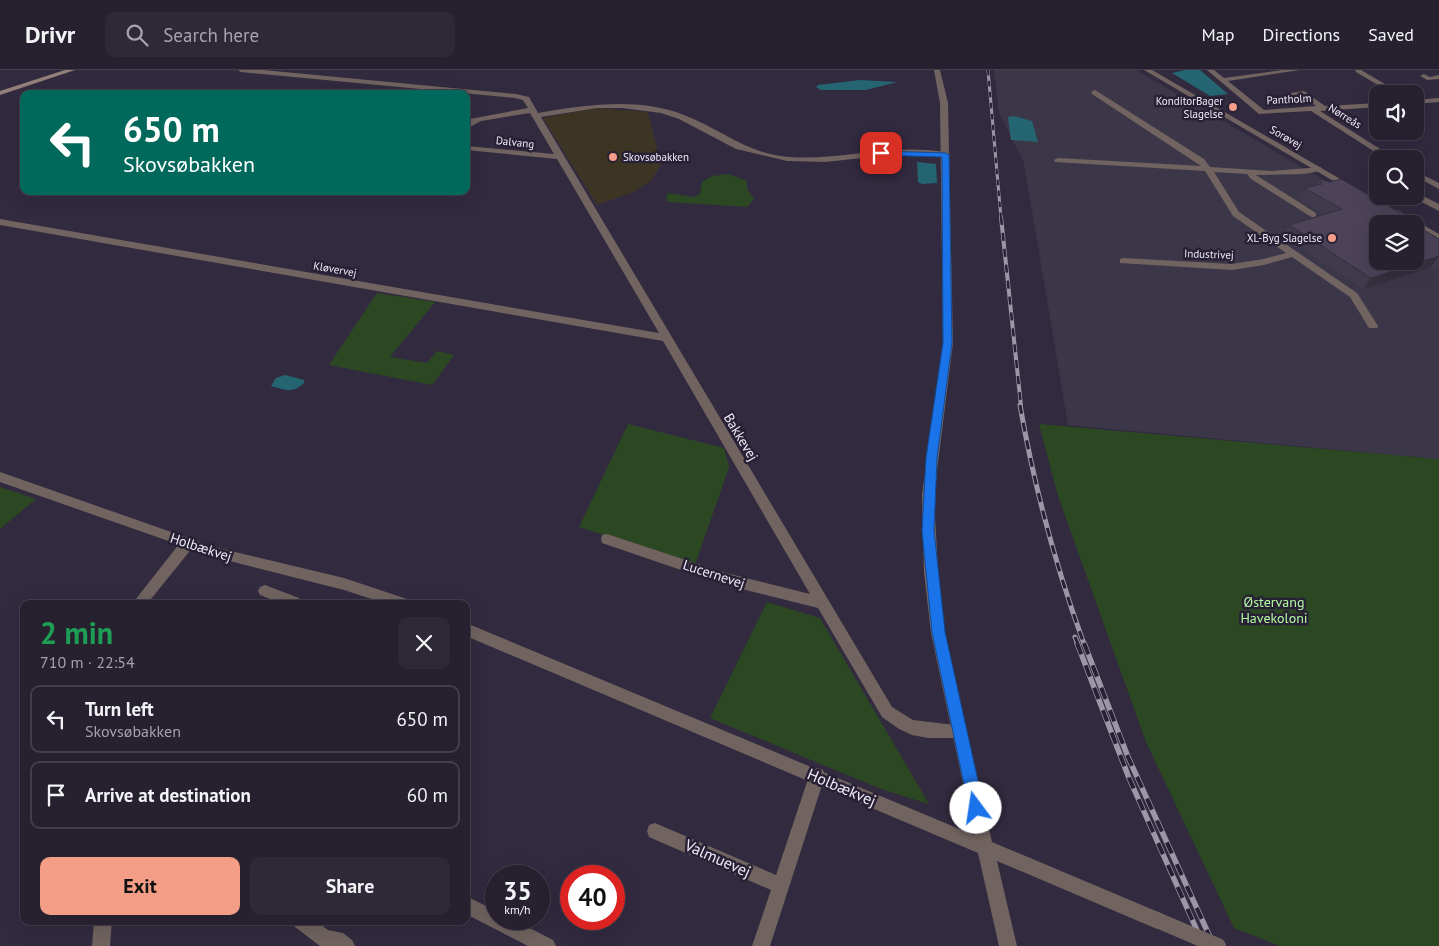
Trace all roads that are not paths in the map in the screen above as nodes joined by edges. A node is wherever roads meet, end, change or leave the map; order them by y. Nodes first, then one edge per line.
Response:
1 (72, 70) edge
2 (241, 70) edge
3 (937, 70) edge
4 (1147, 70) edge
5 (1210, 70) edge
6 (1297, 70) edge
7 (1358, 71) edge
8 (1424, 76) dead end
9 (1439, 78) edge
10 (1223, 80) junction
11 (1383, 85) edge
12 (453, 90) edge
13 (470, 92) edge
14 (1095, 92) dead end
15 (0, 93) edge
16 (1289, 94) dead end
17 (1439, 100) edge
18 (1424, 101) edge
19 (1369, 105) edge
20 (1323, 108) junction
21 (1312, 109) junction
22 (534, 113) junction
23 (470, 124) edge
24 (470, 148) edge
25 (1378, 150) edge
26 (946, 155) junction
27 (561, 157) junction
28 (1058, 160) dead end
29 (1209, 169) junction
30 (1318, 169) junction
31 (1250, 172) junction
32 (1424, 178) edge
33 (1439, 186) edge
34 (1362, 194) edge
35 (1424, 200) edge
36 (1439, 208) edge
37 (1388, 209) edge
38 (1313, 215) dead end
39 (1398, 215) edge
40 (0, 222) edge
41 (1424, 230) edge
42 (1439, 238) edge
43 (1291, 254) junction
44 (1123, 260) dead end
45 (1373, 326) dead end
46 (666, 338) junction
47 (0, 478) edge
48 (608, 539) dead end
49 (188, 543) junction
50 (265, 591) dead end
51 (142, 600) edge
52 (277, 600) edge
53 (393, 600) edge
54 (823, 603) junction
55 (470, 631) edge
56 (958, 731) junction
57 (817, 776) junction
58 (655, 831) dead end
59 (986, 848) junction
60 (781, 886) junction
61 (470, 907) edge
62 (106, 925) edge
63 (306, 925) edge
64 (101, 946) edge
65 (346, 946) edge
66 (547, 946) edge
67 (762, 946) edge
68 (1008, 946) edge
69 (1218, 946) edge

1 - 15 main road
2 - 12 street, Bakkevej
3 - 26 street
4 - 30 street, Sorøvej
5 - 10 street, Pantholm
6 - 10 street
7 - 11 street
8 - 9 street
10 - 21 street, Pantholm
13 - 22 street, Bakkevej
14 - 29 street
16 - 20 street, Pantholm
17 - 18 street
19 - 20 street, Pantholm
20 - 21 street, Pantholm
21 - 25 street, Nørreås
22 - 23 street
22 - 26 street
22 - 27 street, Bakkevej
24 - 27 street, Dalvang
26 - 56 street
27 - 46 street, Bakkevej
28 - 29 street
29 - 31 street
29 - 43 street
30 - 31 street
30 - 34 street, Sorøvej
31 - 38 street
32 - 33 street
35 - 36 street
37 - 39 street
40 - 46 street, Kløvervej
41 - 42 street
43 - 44 street, Industrivej
43 - 45 street
46 - 54 street, Bakkevej
47 - 49 street, Holbækvej
48 - 54 street, Lucernevej
49 - 51 street
49 - 53 street, Holbækvej
50 - 52 street
54 - 56 street, Bakkevej
55 - 57 street, Holbækvej
56 - 59 street
57 - 59 street, Holbækvej
57 - 60 street
58 - 60 street, Valmuevej
59 - 68 street
59 - 69 street, Holbækvej, bridge
60 - 67 street
61 - 66 street
62 - 64 street
63 - 65 street

